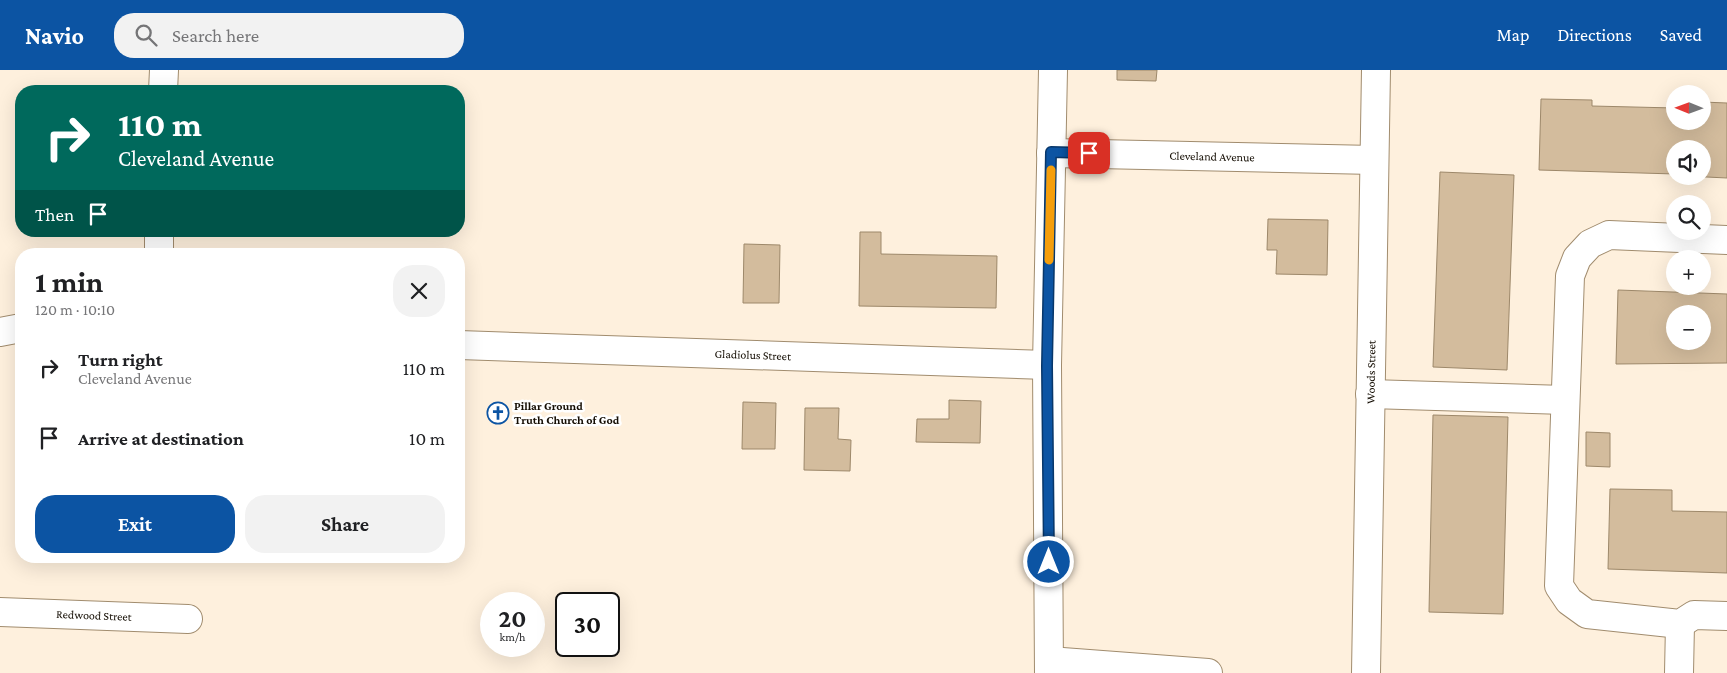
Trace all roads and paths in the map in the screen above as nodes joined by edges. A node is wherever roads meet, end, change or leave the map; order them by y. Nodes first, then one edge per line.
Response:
1 (164, 70) edge
2 (1053, 70) edge
3 (1376, 70) edge
4 (163, 85) edge
5 (1051, 152) junction
6 (1374, 160) junction
7 (1727, 240) edge
8 (15, 329) edge
9 (0, 332) edge
10 (465, 345) edge
11 (1047, 366) junction
12 (1370, 394) junction
13 (1566, 400) junction
14 (0, 612) edge
15 (1727, 616) edge
16 (188, 619) dead end
17 (1680, 624) junction
18 (1049, 667) edge
19 (1208, 673) edge
20 (1366, 673) edge
21 (1679, 673) edge

1 - 4 street
2 - 5 street
3 - 6 street, Woods Street
5 - 6 street, Cleveland Avenue
5 - 11 street
6 - 12 street, Woods Street
7 - 13 street
8 - 9 street
10 - 11 street, Gladiolus Street
11 - 18 street
12 - 13 street
12 - 20 street, Woods Street
13 - 17 street
14 - 16 street, Redwood Street
15 - 17 street
17 - 21 street
18 - 19 street

